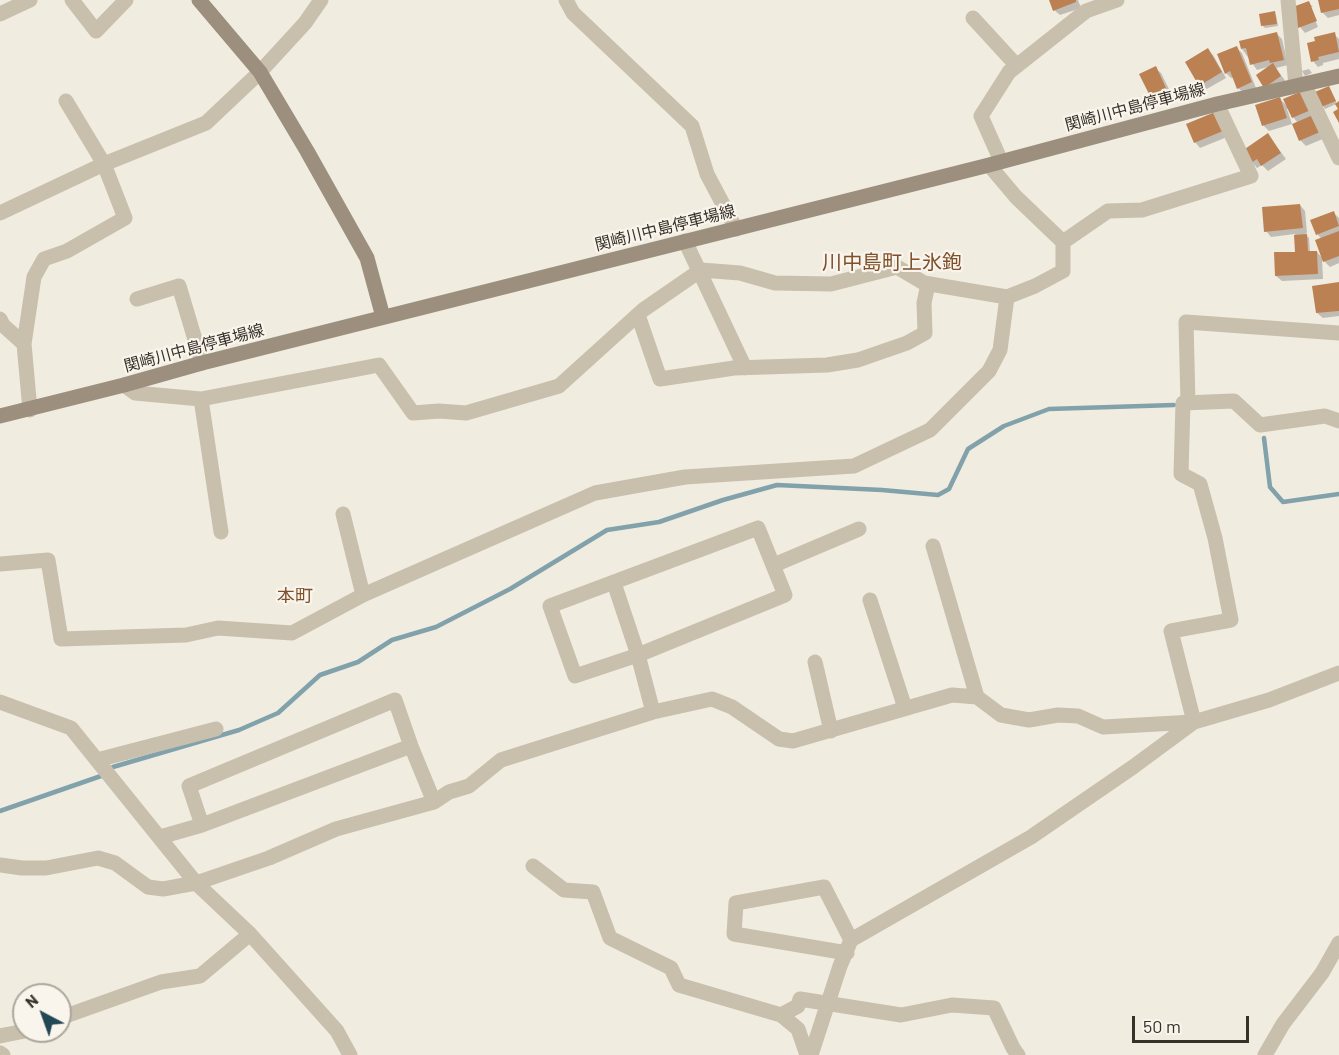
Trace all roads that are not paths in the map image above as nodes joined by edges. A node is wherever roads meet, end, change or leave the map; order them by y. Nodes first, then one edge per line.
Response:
1 (30, 0) edge
2 (72, 0) edge
3 (126, 0) edge
4 (199, 0) edge
5 (321, 0) edge
6 (566, 0) edge
7 (1117, 0) edge
8 (1288, 0) edge
9 (0, 14) edge
10 (973, 18) dead end
11 (1017, 66) junction
12 (260, 72) junction
13 (1339, 76) edge
14 (1300, 85) junction
15 (66, 101) dead end
16 (1217, 104) junction
17 (1339, 158) edge
18 (995, 163) junction
19 (104, 164) junction
20 (0, 213) edge
21 (736, 229) junction
22 (686, 241) junction
23 (1063, 242) junction
24 (701, 270) junction
25 (928, 284) junction
26 (1007, 297) junction
27 (137, 299) dead end
28 (638, 315) junction
29 (383, 317) junction
30 (0, 319) edge
31 (1339, 333) edge
32 (24, 344) junction
33 (202, 363) junction
34 (745, 368) junction
35 (124, 385) junction
36 (201, 399) junction
37 (1188, 403) junction
38 (30, 410) junction
39 (0, 416) edge
40 (1339, 421) edge
41 (343, 514) dead end
42 (859, 529) dead end
43 (221, 532) dead end
44 (933, 546) dead end
45 (0, 564) edge
46 (774, 565) junction
47 (614, 583) junction
48 (363, 595) junction
49 (870, 600) dead end
50 (638, 656) junction
51 (815, 662) dead end
52 (1339, 673) edge
53 (977, 697) junction
54 (0, 702) edge
55 (905, 708) junction
56 (653, 712) junction
57 (1194, 722) junction
58 (216, 729) dead end
59 (831, 731) junction
60 (411, 746) junction
61 (97, 760) junction
62 (434, 802) junction
63 (202, 825) junction
64 (160, 837) junction
65 (0, 865) edge
66 (533, 866) dead end
67 (196, 883) junction
68 (250, 934) junction
69 (1339, 943) edge
70 (849, 946) junction
71 (828, 1003) junction
72 (72, 1014) edge
73 (781, 1015) junction
74 (350, 1055) edge
75 (809, 1055) edge
76 (1018, 1055) edge
77 (1265, 1055) edge

1 - 9 street
2 - 3 street
4 - 12 main road
5 - 12 street
6 - 21 street
7 - 11 street
8 - 14 street
10 - 11 street
11 - 18 street
12 - 19 street
12 - 29 main road
13 - 14 main road, 関崎川中島停車場線
14 - 16 main road, 関崎川中島停車場線
14 - 17 street
15 - 19 street
16 - 18 main road, 関崎川中島停車場線
16 - 23 street
18 - 21 main road, 関崎川中島停車場線
18 - 23 street
19 - 20 street
19 - 32 street
21 - 22 main road, 関崎川中島停車場線
22 - 24 street
22 - 29 main road, 関崎川中島停車場線
23 - 26 street
24 - 25 street
24 - 28 street
24 - 34 street
25 - 26 street
25 - 34 street
26 - 48 street
27 - 33 street
28 - 34 street
28 - 36 street
29 - 33 main road, 関崎川中島停車場線
30 - 32 street
31 - 37 street
32 - 38 street
33 - 35 main road, 関崎川中島停車場線
35 - 36 street
35 - 38 main road, 関崎川中島停車場線
36 - 43 street
37 - 40 street
37 - 57 street
38 - 39 main road, 関崎川中島停車場線
41 - 48 street
42 - 46 street
44 - 53 street
45 - 48 street
46 - 47 street
46 - 50 street
47 - 50 street
47 - 50 street
49 - 55 street
50 - 56 street
51 - 59 street
52 - 57 street
53 - 55 street
53 - 57 street
54 - 61 street
55 - 59 street
56 - 59 street
56 - 62 street
57 - 70 street
58 - 61 street
60 - 62 street
60 - 63 street
60 - 63 street
61 - 64 street
62 - 67 street
63 - 64 street
64 - 67 street
65 - 67 street
66 - 73 street
67 - 68 street
68 - 72 street
68 - 74 street
69 - 77 street
70 - 70 street
70 - 71 street
71 - 73 street
71 - 75 street
71 - 76 street
73 - 75 street

